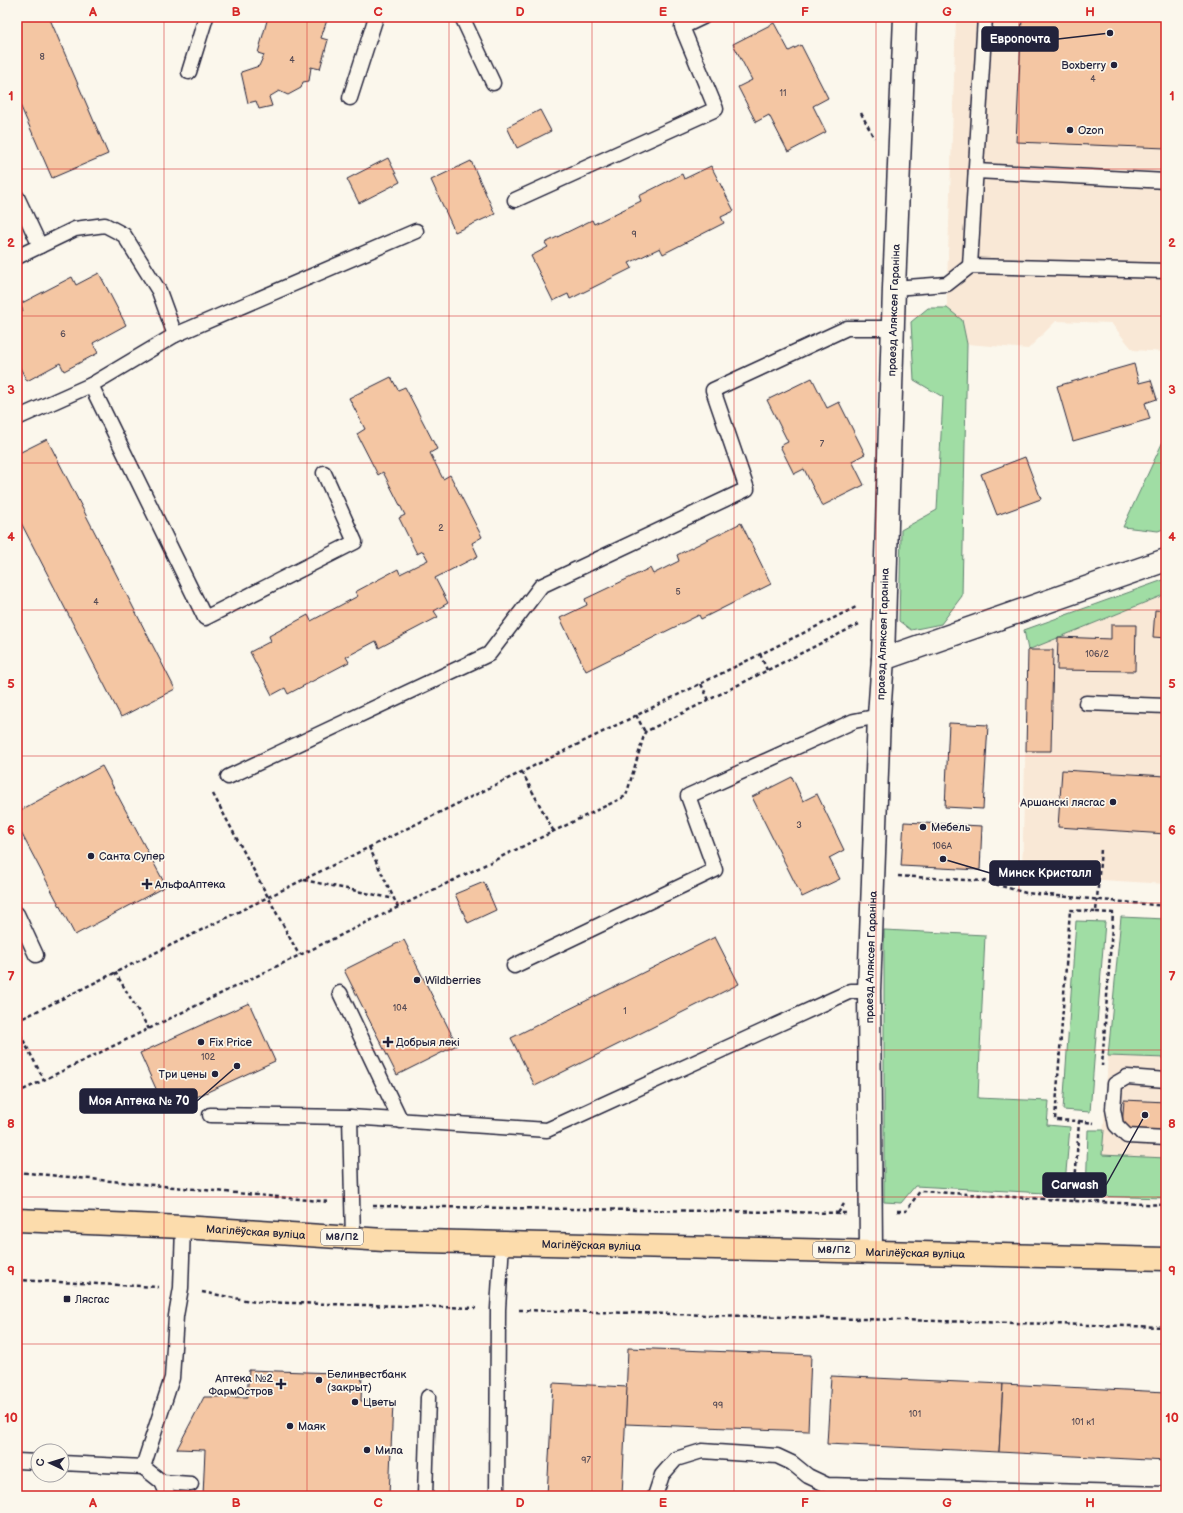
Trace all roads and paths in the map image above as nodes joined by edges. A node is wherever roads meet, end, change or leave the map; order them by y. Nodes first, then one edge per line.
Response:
1 (206, 17) edge
2 (376, 17) edge
3 (462, 17) edge
4 (703, 17) edge
5 (905, 17) edge
6 (986, 17) edge
7 (189, 72) dead end
8 (493, 83) dead end
9 (350, 98) dead end
10 (976, 171) junction
11 (1166, 181) edge
12 (17, 197) edge
13 (515, 200) dead end
14 (416, 231) dead end
15 (40, 246) junction
16 (17, 257) edge
17 (970, 266) junction
18 (1166, 271) edge
19 (894, 288) junction
20 (893, 328) junction
21 (175, 336) junction
22 (91, 385) junction
23 (17, 418) edge
24 (324, 473) dead end
25 (1166, 560) edge
26 (862, 604) dead end
27 (861, 623) dead end
28 (760, 654) junction
29 (883, 659) junction
30 (767, 670) junction
31 (700, 684) junction
32 (709, 700) junction
33 (1086, 703) dead end
34 (1166, 706) edge
35 (636, 716) junction
36 (879, 716) junction
37 (645, 732) junction
38 (522, 772) junction
39 (228, 777) joint
40 (554, 832) junction
41 (369, 847) junction
42 (1101, 849) dead end
43 (873, 874) junction
44 (303, 880) junction
45 (269, 897) junction
46 (395, 899) junction
47 (1097, 900) junction
48 (1166, 906) edge
49 (398, 907) junction
50 (1096, 912) junction
51 (17, 914) edge
52 (36, 955) dead end
53 (299, 955) junction
54 (514, 966) dead end
55 (115, 972) junction
56 (869, 991) junction
57 (340, 993) dead end
58 (17, 1021) edge
59 (17, 1028) edge
60 (149, 1029) junction
61 (1102, 1068) dead end
62 (44, 1080) junction
63 (1166, 1080) edge
64 (17, 1093) edge
65 (210, 1115) dead end
66 (350, 1117) junction
67 (401, 1121) junction
68 (1079, 1121) junction
69 (1098, 1123) dead end
70 (1166, 1138) edge
71 (17, 1172) edge
72 (1074, 1201) junction
73 (352, 1204) junction
74 (1166, 1205) edge
75 (870, 1211) junction
76 (17, 1220) edge
77 (183, 1227) junction
78 (353, 1238) junction
79 (502, 1242) junction
80 (870, 1251) junction
81 (1166, 1259) edge
82 (17, 1280) edge
83 (181, 1288) junction
84 (498, 1309) junction
85 (1166, 1327) edge
86 (428, 1396) dead end
87 (17, 1461) edge
88 (30, 1462) edge
89 (70, 1463) edge
90 (144, 1467) junction
91 (162, 1482) junction
92 (191, 1484) dead end
93 (1166, 1494) edge
94 (168, 1496) edge
95 (425, 1496) edge
96 (497, 1496) edge
97 (655, 1496) edge

1 - 7 lane
2 - 9 lane
3 - 8 lane
4 - 13 lane
5 - 19 street, праезд Аляксея Гараніна
6 - 10 lane
10 - 11 lane
10 - 17 lane
12 - 15 lane
14 - 21 lane
15 - 16 lane
15 - 21 lane
17 - 18 lane
17 - 19 lane
19 - 20 street, праезд Аляксея Гараніна
20 - 29 street, праезд Аляксея Гараніна
20 - 39 lane
21 - 22 lane
22 - 23 lane
22 - 24 lane
25 - 29 street
26 - 28 path
27 - 30 path
28 - 30 path
28 - 31 path
29 - 36 street, праезд Аляксея Гараніна
30 - 32 path
31 - 32 path
31 - 35 path
32 - 37 path
33 - 34 lane
35 - 37 path
35 - 38 path
36 - 43 street, праезд Аляксея Гараніна
36 - 54 lane
37 - 40 path
38 - 40 path
38 - 41 path
39 - 45 path
40 - 49 path
41 - 44 path
41 - 46 path
42 - 47 path
43 - 47 path
43 - 56 street, праезд Аляксея Гараніна
44 - 45 path
44 - 46 path
45 - 53 path
45 - 55 path
46 - 49 path
47 - 48 path
47 - 50 path
49 - 53 path
50 - 61 path
50 - 68 path
51 - 52 lane
53 - 60 path
55 - 58 path
55 - 60 path
56 - 67 lane
56 - 75 street, праезд Аляксея Гараніна
57 - 67 lane
59 - 62 path
60 - 62 path
62 - 64 path
63 - 70 lane
65 - 66 lane
66 - 67 lane
66 - 73 lane
68 - 69 path
68 - 72 path
71 - 73 path
72 - 74 path
72 - 75 path
73 - 75 path
73 - 78 lane
75 - 80 street, праезд Аляксея Гараніна
76 - 77 main road, Магілёўская вуліца / М8/П2
77 - 78 main road, Магілёўская вуліца / М8/П2
77 - 83 lane
78 - 79 main road, Магілёўская вуліца / М8/П2
79 - 80 main road, Магілёўская вуліца / М8/П2
79 - 84 lane
80 - 81 main road, Магілёўская вуліца / М8/П2
82 - 83 path
83 - 84 path
83 - 90 lane
84 - 85 path
84 - 96 lane
86 - 95 lane
87 - 88 lane
89 - 90 lane
90 - 91 lane
91 - 92 lane
91 - 94 lane
93 - 97 lane

